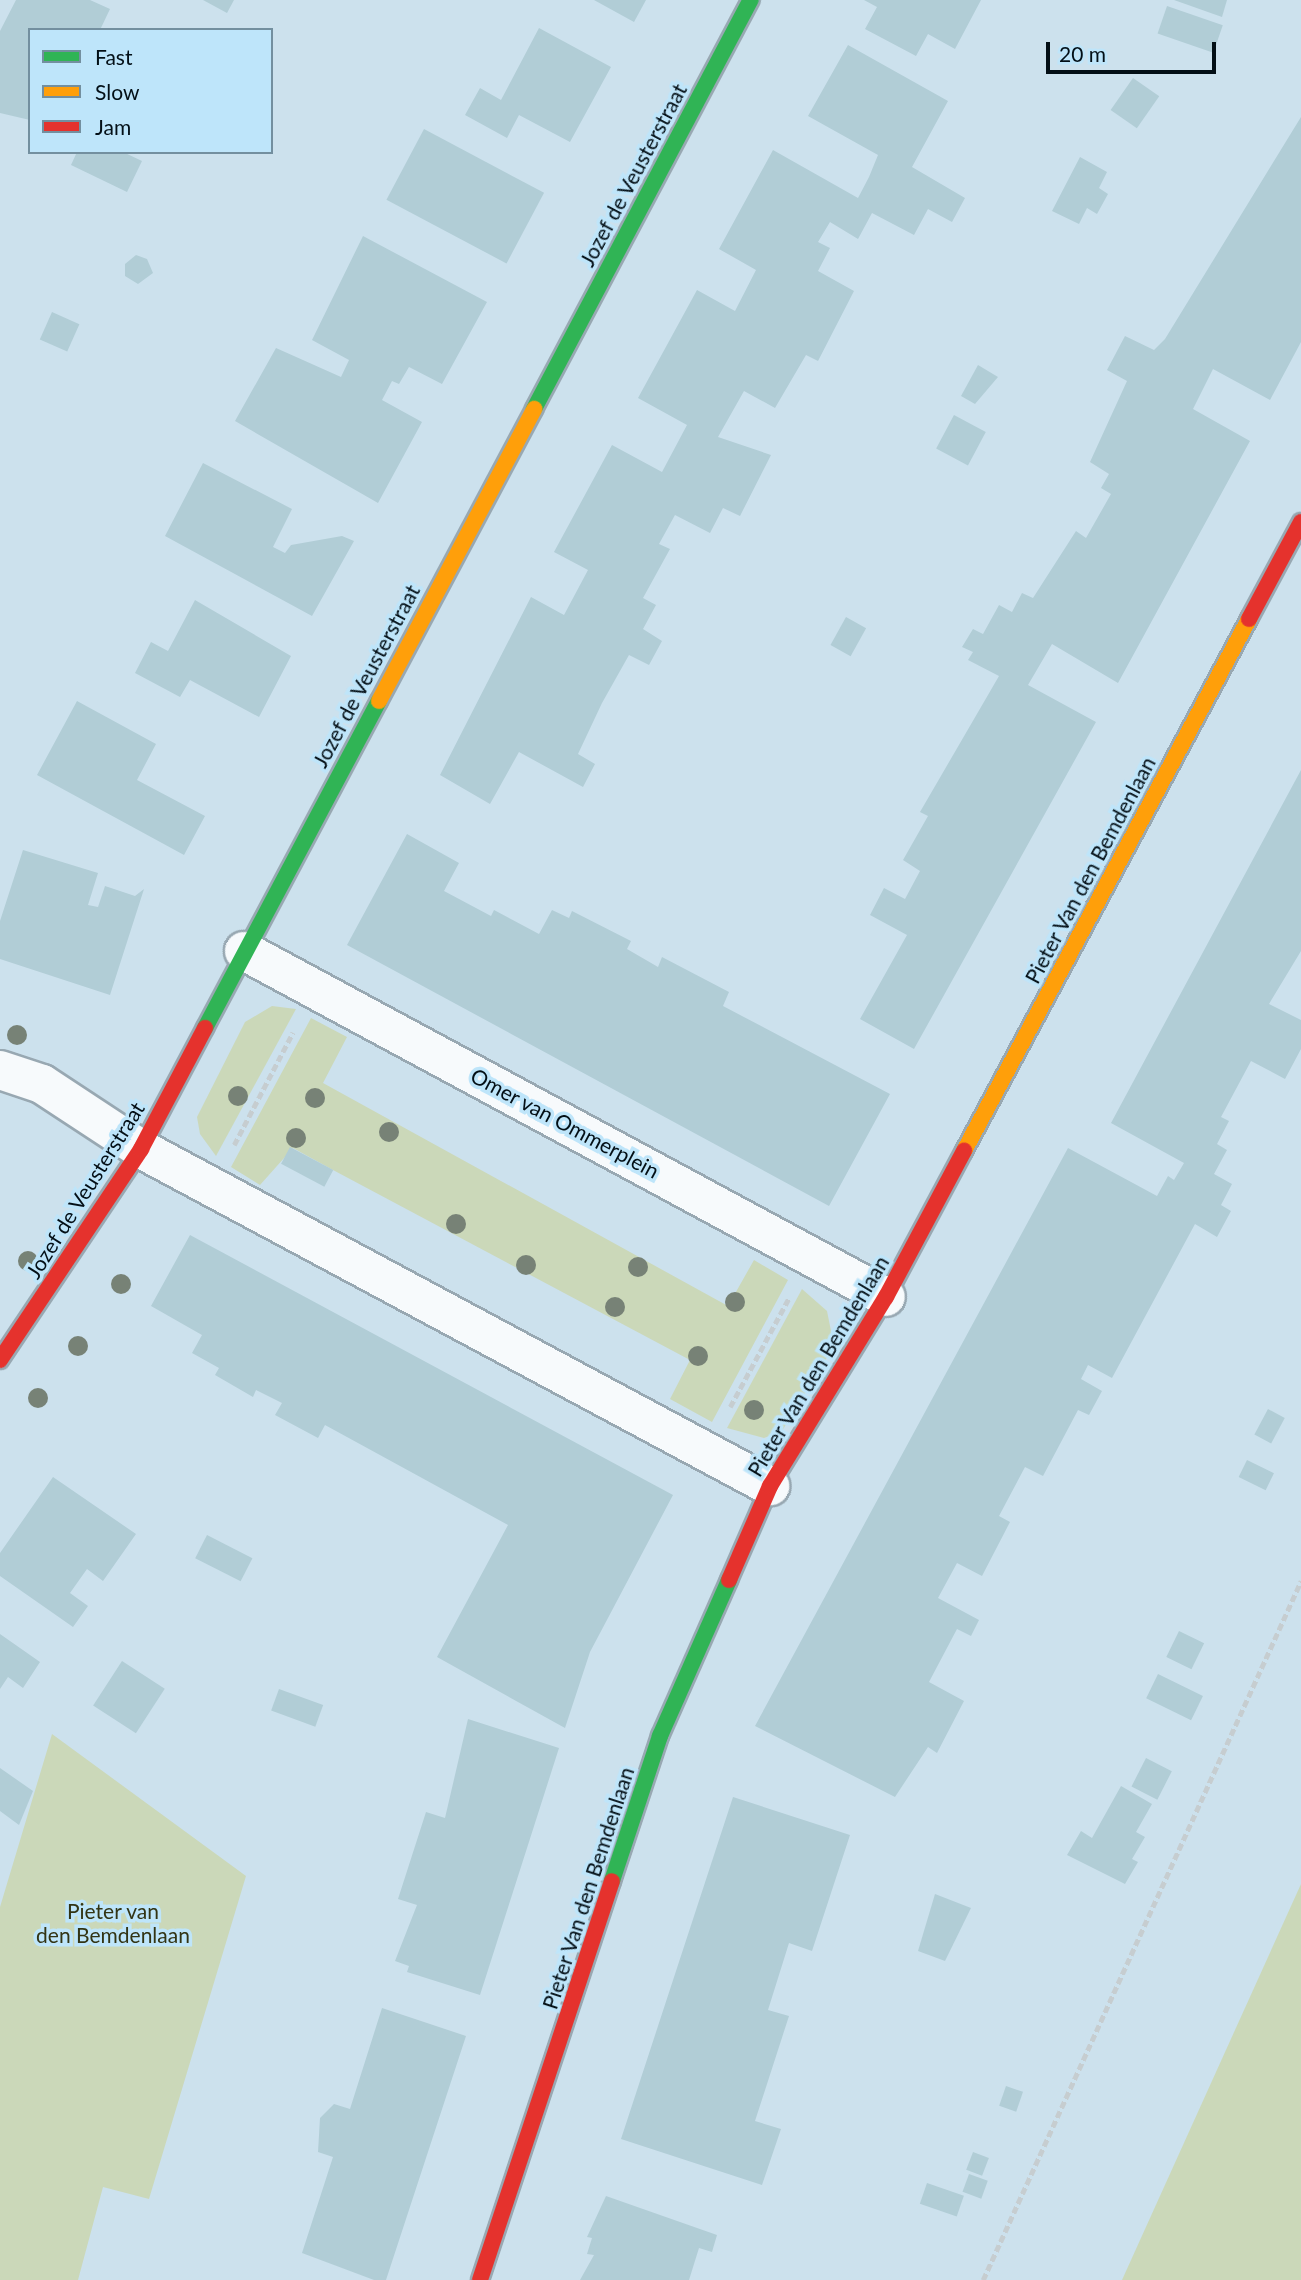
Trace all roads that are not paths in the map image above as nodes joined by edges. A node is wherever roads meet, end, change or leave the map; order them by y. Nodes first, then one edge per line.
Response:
1 (751, 0) edge
2 (1301, 522) edge
3 (244, 951) junction
4 (0, 1070) edge
5 (141, 1149) junction
6 (886, 1297) junction
7 (0, 1360) edge
8 (770, 1486) junction
9 (480, 2280) edge

1 - 3 street, Jozef de Veusterstraat
2 - 6 street, Pieter Van den Bemdenlaan
3 - 5 street, Jozef de Veusterstraat
3 - 6 street, Omer van Ommerplein
4 - 5 street
5 - 7 street, Jozef de Veusterstraat
5 - 8 street
6 - 8 street, Pieter Van den Bemdenlaan
8 - 9 street, Pieter Van den Bemdenlaan

